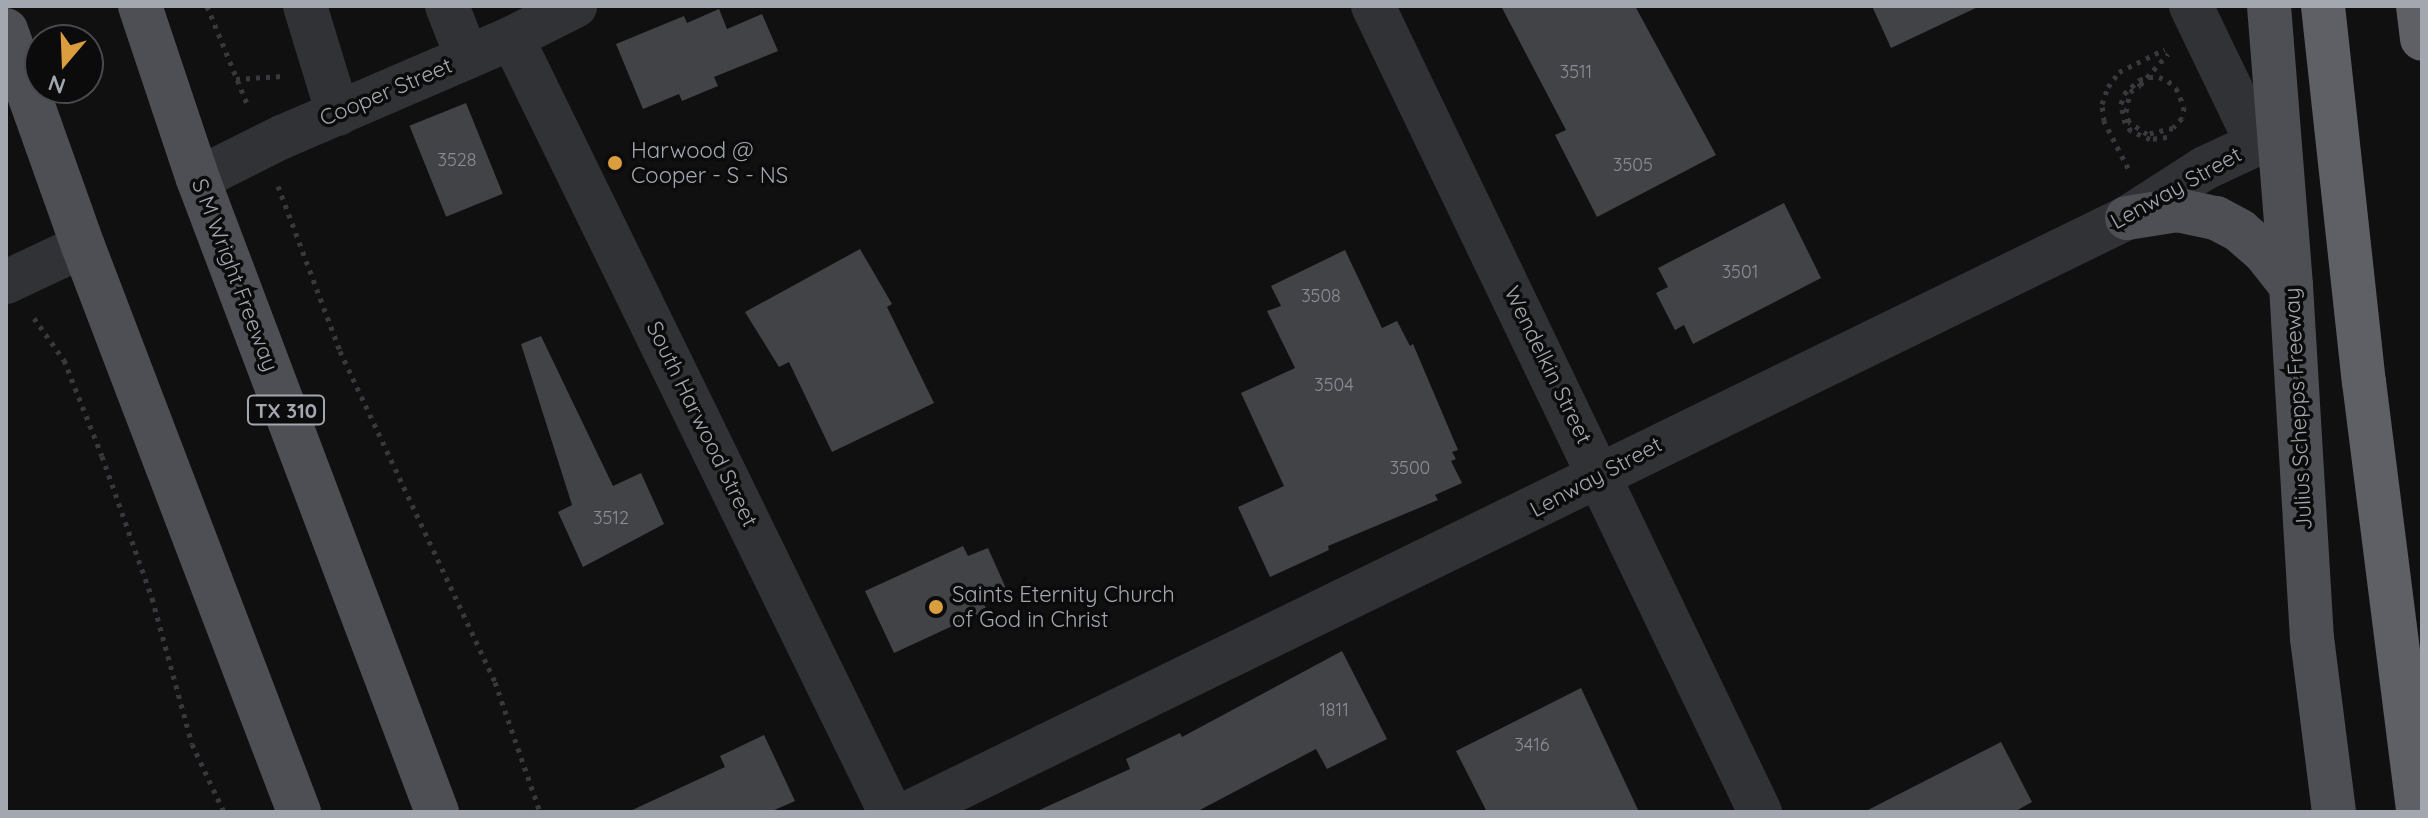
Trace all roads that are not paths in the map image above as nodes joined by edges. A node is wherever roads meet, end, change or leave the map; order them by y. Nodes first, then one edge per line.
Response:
1 (140, 6) edge
2 (305, 6) edge
3 (447, 6) edge
4 (575, 6) edge
5 (1373, 6) edge
6 (2269, 6) edge
7 (2323, 6) edge
8 (2418, 6) edge
9 (2185, 25) edge
10 (6, 30) edge
11 (512, 38) junction
12 (2422, 39) edge
13 (467, 57) junction
14 (338, 114) junction
15 (2267, 138) junction
16 (198, 179) junction
17 (2131, 198) junction
18 (83, 246) junction
19 (13, 279) edge
20 (2291, 286) junction
21 (1602, 476) junction
22 (299, 812) edge
23 (437, 812) edge
24 (890, 812) edge
25 (910, 812) edge
26 (1760, 812) edge
27 (2334, 812) edge
28 (2418, 812) edge

1 - 16 main road, S M Wright Freeway / TX 310
2 - 14 street
3 - 13 street
4 - 11 street, Cooper Street
5 - 21 street, Wendelkin Street
6 - 15 main road, Julius Schepps Freeway
7 - 28 highway
8 - 12 highway
9 - 15 street
10 - 18 main road
11 - 13 street, Cooper Street
11 - 24 street, South Harwood Street
13 - 14 street, Cooper Street
14 - 16 street, Cooper Street
15 - 17 street, Lenway Street
15 - 20 main road, Julius Schepps Freeway
16 - 23 main road, S M Wright Freeway / TX 310
17 - 20 main road
17 - 21 street, Lenway Street
18 - 19 street
18 - 22 main road
20 - 27 main road, Julius Schepps Freeway
21 - 25 street, Lenway Street
21 - 26 street, Wendelkin Street

